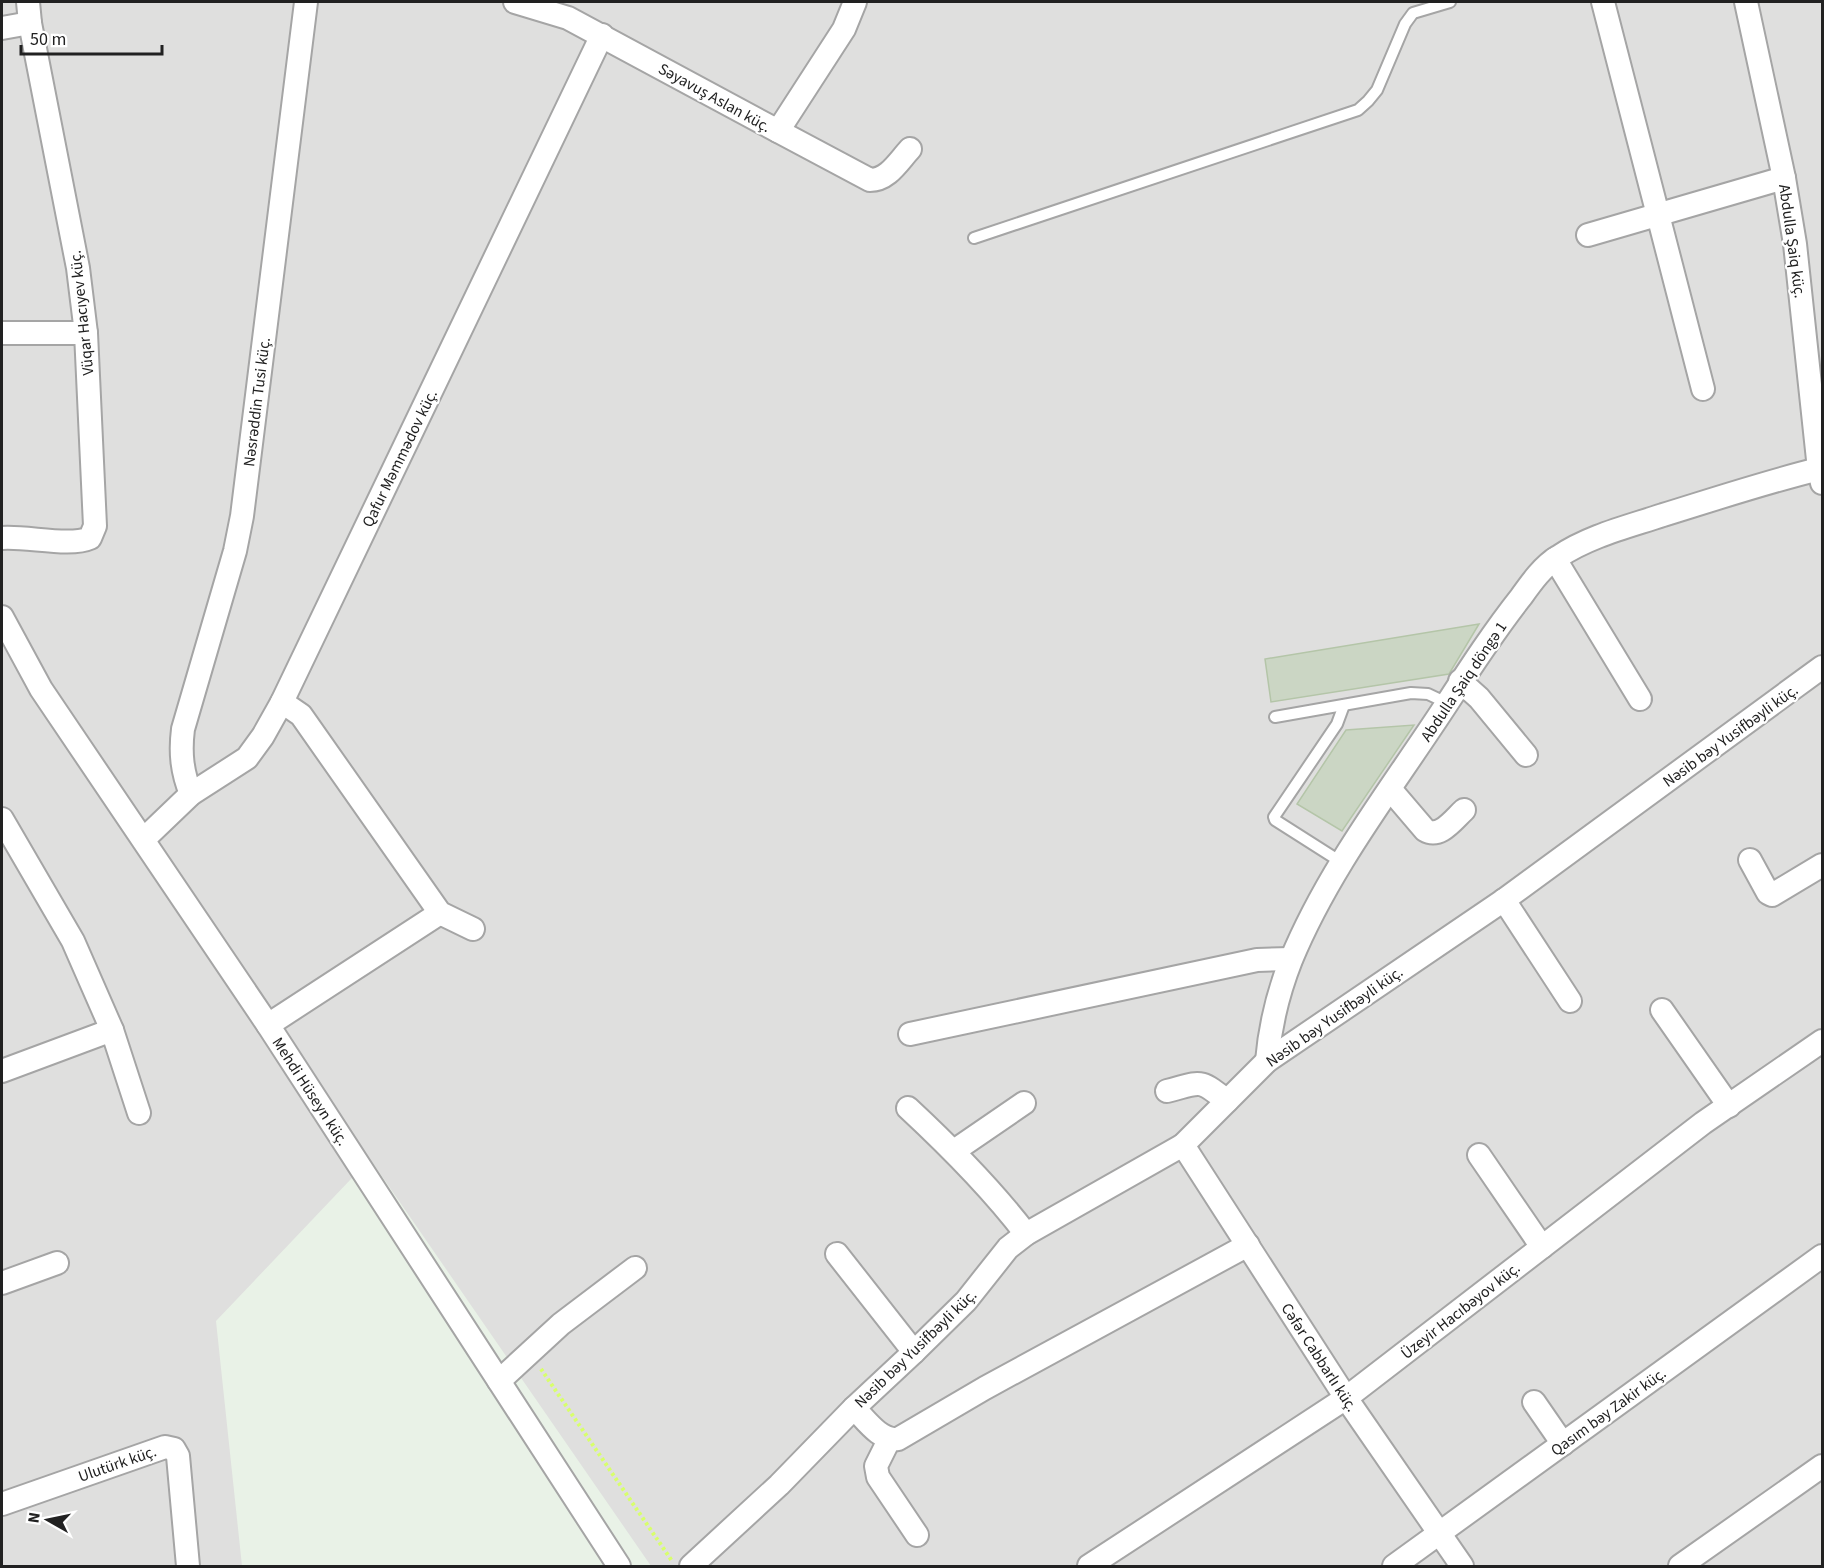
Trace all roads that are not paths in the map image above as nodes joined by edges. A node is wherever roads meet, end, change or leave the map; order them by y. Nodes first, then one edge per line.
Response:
1 (306, 2) edge
2 (515, 2) edge
3 (855, 2) edge
4 (1450, 2) edge
5 (1603, 2) edge
6 (1746, 2) edge
7 (29, 12) edge
8 (2, 28) edge
9 (602, 35) junction
10 (778, 131) junction
11 (909, 149) dead end
12 (1784, 178) junction
13 (1658, 214) junction
14 (1588, 235) dead end
15 (974, 238) dead end
16 (2, 333) edge
17 (86, 333) junction
18 (1703, 389) dead end
19 (1821, 476) edge
20 (2, 537) edge
21 (1555, 559) junction
22 (2, 616) edge
23 (1822, 667) edge
24 (1460, 681) junction
25 (1640, 699) dead end
26 (282, 702) junction
27 (1447, 704) junction
28 (1344, 705) junction
29 (1275, 717) dead end
30 (1526, 755) dead end
31 (1390, 789) junction
32 (190, 794) junction
33 (1464, 810) dead end
34 (2, 819) edge
35 (144, 838) junction
36 (1750, 860) dead end
37 (1341, 862) junction
38 (1822, 865) edge
39 (1504, 900) junction
40 (440, 913) junction
41 (473, 929) dead end
42 (1291, 960) junction
43 (1570, 1001) dead end
44 (1662, 1010) dead end
45 (268, 1025) junction
46 (112, 1030) junction
47 (910, 1034) dead end
48 (1822, 1041) edge
49 (1267, 1061) junction
50 (2, 1071) edge
51 (1167, 1091) dead end
52 (1227, 1101) junction
53 (1024, 1103) dead end
54 (1729, 1106) junction
55 (908, 1108) dead end
56 (139, 1113) dead end
57 (1183, 1144) junction
58 (954, 1151) junction
59 (1479, 1155) dead end
60 (1026, 1234) junction
61 (1248, 1245) junction
62 (1542, 1247) junction
63 (837, 1254) dead end
64 (1822, 1256) edge
65 (57, 1263) dead end
66 (635, 1268) dead end
67 (2, 1283) edge
68 (914, 1352) junction
69 (499, 1381) junction
70 (1346, 1398) junction
71 (1534, 1402) dead end
72 (854, 1408) junction
73 (889, 1440) junction
74 (1563, 1444) junction
75 (1822, 1466) edge
76 (2, 1504) edge
77 (1440, 1534) junction
78 (917, 1535) dead end
79 (188, 1566) edge
80 (619, 1566) edge
81 (691, 1566) edge
82 (1089, 1566) edge
83 (1394, 1566) edge
84 (1462, 1566) edge
85 (1680, 1566) edge

1 - 32 street, Nəsrəddin Tusi küç.
2 - 9 street, Səyavuş Aslan küç.
3 - 10 street, Səyavuş Aslan küç.
4 - 15 lane
5 - 13 street
6 - 12 street, Abdulla Şaiq küç.
7 - 8 street
7 - 17 street, Vüqar Hacıyev küç.
9 - 10 street, Səyavuş Aslan küç.
9 - 26 street, Qafur Məmmədov küç.
10 - 11 street
12 - 13 street
12 - 19 street, Abdulla Şaiq küç.
13 - 14 street
13 - 18 street
16 - 17 street
17 - 20 street, Vüqar Hacıyev küç.
19 - 21 street, Abdulla Şaiq döngə 1
21 - 24 street, Abdulla Şaiq döngə 1
21 - 25 street
22 - 35 street, Mehdi Hüseyn küç.
23 - 39 street, Nəsib bəy Yusifbəyli küç.
24 - 27 street, Abdulla Şaiq döngə 1
24 - 30 street
26 - 32 street, Qafur Məmmədov küç.
26 - 40 street
27 - 28 lane
27 - 31 street, Abdulla Şaiq döngə 1
28 - 29 lane
28 - 37 lane
31 - 33 street
31 - 37 street, Abdulla Şaiq döngə 1
32 - 35 street, Qafur Məmmədov küç.
34 - 46 street
35 - 45 street, Mehdi Hüseyn küç.
36 - 38 street
37 - 42 street, Abdulla Şaiq döngə 1
39 - 43 street
39 - 49 street, Nəsib bəy Yusifbəyli küç.
40 - 41 street
40 - 45 street
42 - 47 street
42 - 49 street, Abdulla Şaiq döngə 1
44 - 54 street
45 - 69 street, Mehdi Hüseyn küç.
46 - 50 street
46 - 56 street
48 - 54 street, Üzeyir Hacıbəyov küç.
49 - 52 street, Nəsib bəy Yusifbəyli küç.
51 - 52 street
52 - 57 street, Nəsib bəy Yusifbəyli küç.
53 - 58 street
54 - 62 street, Üzeyir Hacıbəyov küç.
55 - 58 street
57 - 60 street, Nəsib bəy Yusifbəyli küç.
57 - 61 street, Cəfər Cabbarlı küç.
58 - 60 street
59 - 62 street
60 - 68 street, Nəsib bəy Yusifbəyli küç.
61 - 70 street, Cəfər Cabbarlı küç.
61 - 73 street
62 - 70 street, Üzeyir Hacıbəyov küç.
63 - 68 street
64 - 74 street, Qasım bəy Zakir küç.
65 - 67 street
66 - 69 street
68 - 72 street, Nəsib bəy Yusifbəyli küç.
69 - 80 street, Mehdi Hüseyn küç.
70 - 77 street, Cəfər Cabbarlı küç.
70 - 82 street, Üzeyir Hacıbəyov küç.
71 - 74 street
72 - 73 street
72 - 81 street, Nəsib bəy Yusifbəyli küç.
73 - 78 street
74 - 77 street, Qasım bəy Zakir küç.
75 - 85 street
76 - 79 street, Ulutürk küç.
77 - 83 street, Qasım bəy Zakir küç.
77 - 84 street, Cəfər Cabbarlı küç.

